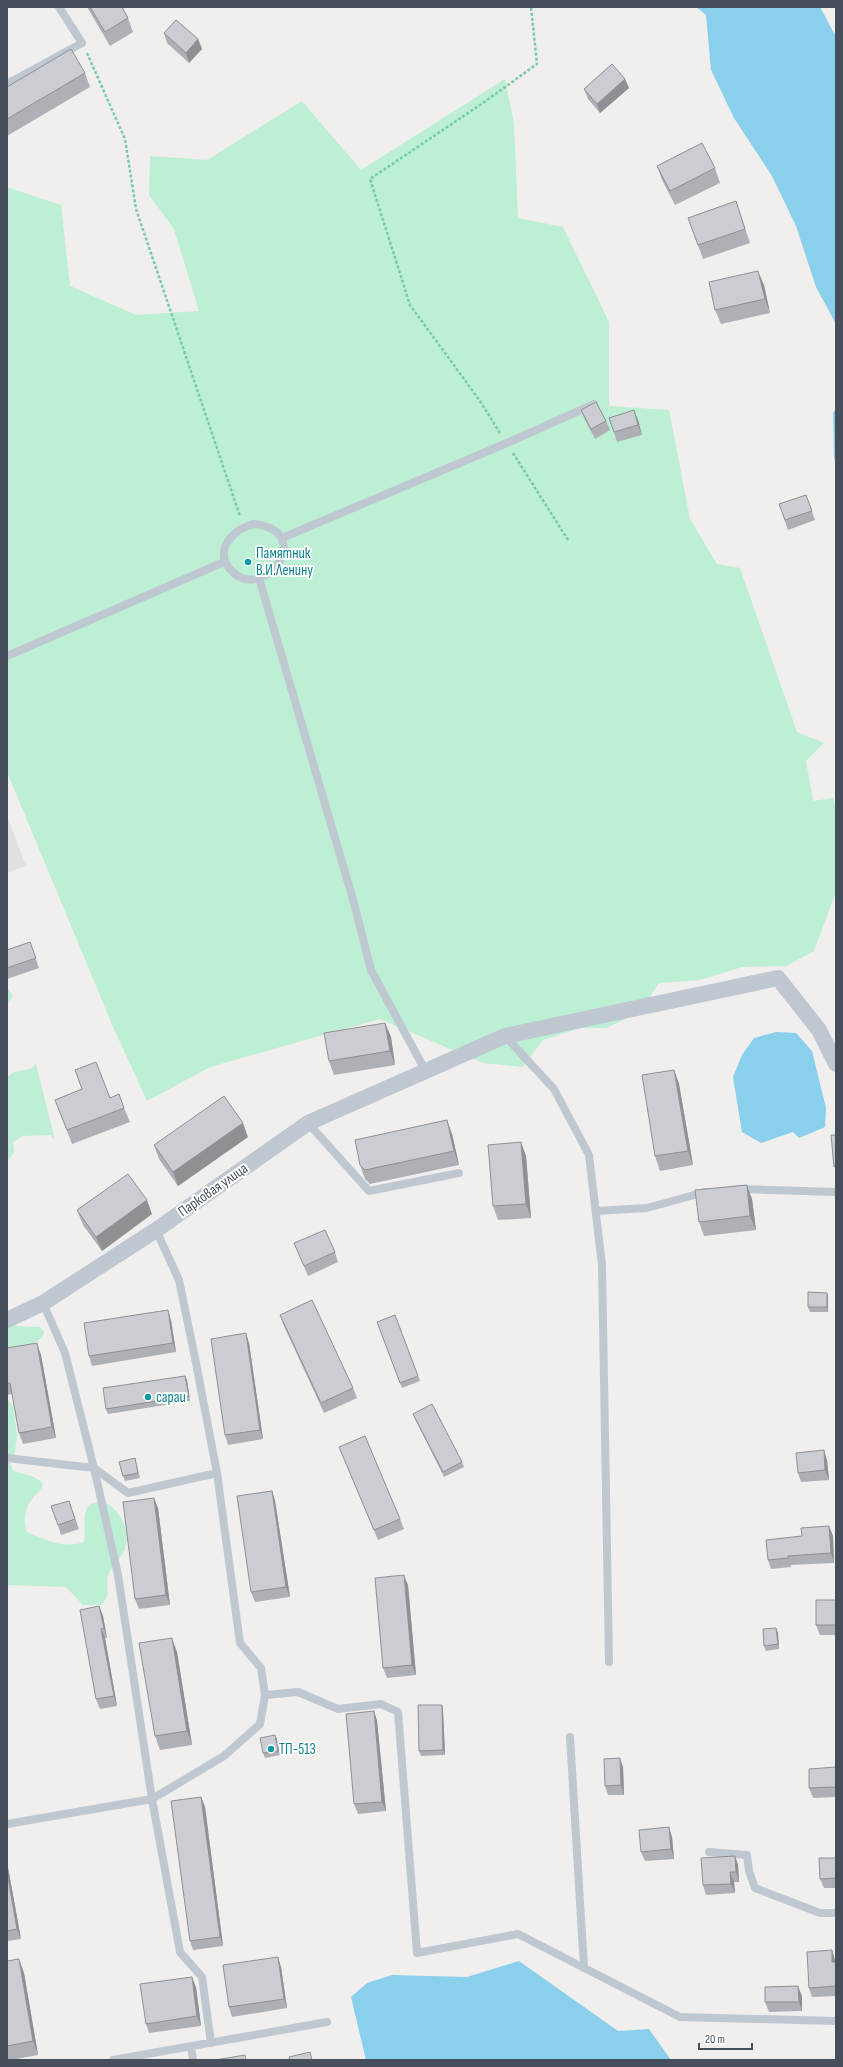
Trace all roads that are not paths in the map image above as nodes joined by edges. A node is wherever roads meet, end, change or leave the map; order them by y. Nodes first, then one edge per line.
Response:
1 (59, 7) edge
2 (7, 84) edge
3 (594, 404) edge
4 (282, 538) junction
5 (224, 562) junction
6 (259, 578) junction
7 (7, 656) edge
8 (505, 1036) junction
9 (836, 1064) edge
10 (425, 1070) junction
11 (308, 1122) junction
12 (458, 1173) dead end
13 (733, 1190) edge
14 (712, 1192) edge
15 (836, 1192) edge
16 (596, 1211) junction
17 (156, 1230) junction
18 (43, 1303) junction
19 (7, 1320) edge
20 (7, 1458) edge
21 (94, 1468) junction
22 (217, 1473) junction
23 (609, 1662) dead end
24 (266, 1695) junction
25 (570, 1737) dead end
26 (152, 1799) junction
27 (7, 1824) edge
28 (709, 1852) dead end
29 (836, 1913) edge
30 (584, 1968) junction
31 (836, 2021) edge
32 (327, 2022) dead end
33 (211, 2043) junction
34 (191, 2046) junction
35 (113, 2060) edge
36 (193, 2060) edge

1 - 2 lane
3 - 4 lane
4 - 5 lane
4 - 6 lane
5 - 6 lane
5 - 7 lane
6 - 10 lane
8 - 9 street, Парковая улица
8 - 10 street, Парковая улица
8 - 16 lane
10 - 11 street, Парковая улица
11 - 12 lane
11 - 17 street, Парковая улица
13 - 15 lane
14 - 16 lane
16 - 23 lane
17 - 18 street, Парковая улица
17 - 22 lane
18 - 19 street, Парковая улица
18 - 21 lane
20 - 21 lane
21 - 22 lane
21 - 26 lane
22 - 24 lane
24 - 26 lane
24 - 30 lane
25 - 30 lane
26 - 27 lane
26 - 33 lane
28 - 29 lane
30 - 31 lane
32 - 33 lane
33 - 34 lane
34 - 35 lane
34 - 36 lane

